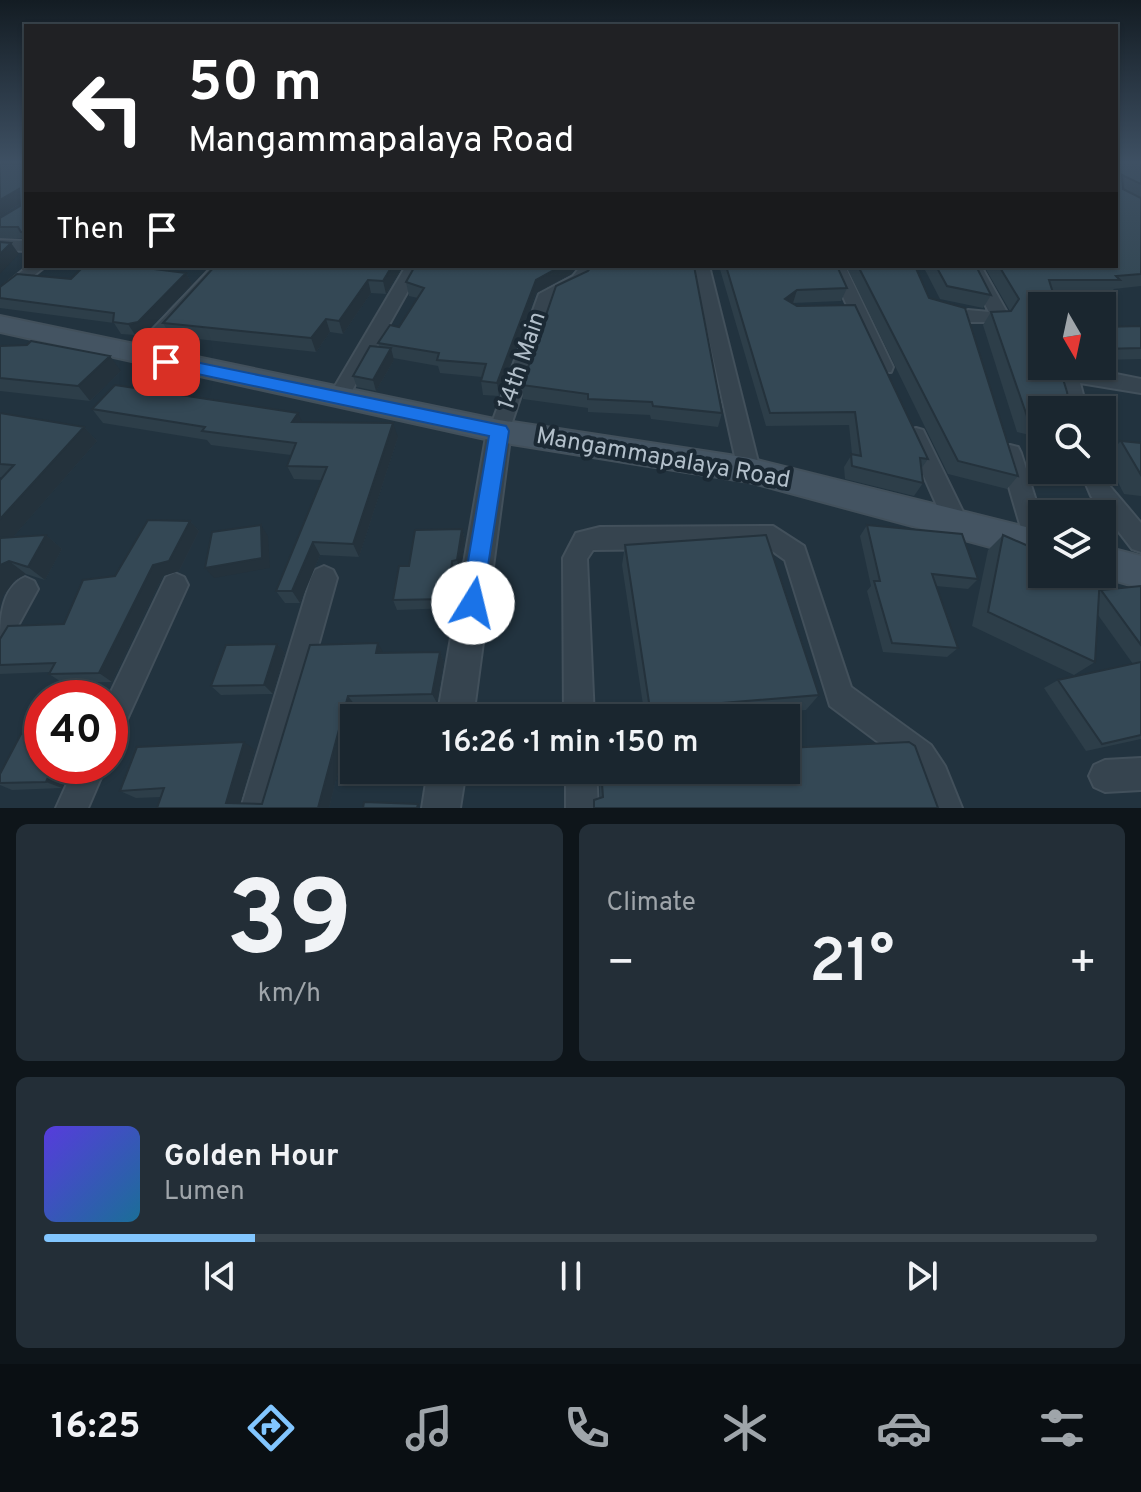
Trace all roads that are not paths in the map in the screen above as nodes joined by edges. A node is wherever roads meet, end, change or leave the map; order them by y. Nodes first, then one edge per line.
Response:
1 (0, 245) edge
2 (24, 246) edge
3 (36, 268) edge
4 (220, 268) edge
5 (413, 268) edge
6 (588, 268) edge
7 (701, 268) edge
8 (838, 268) edge
9 (974, 268) edge
10 (0, 297) edge
11 (964, 320) edge
12 (0, 324) edge
13 (138, 356) junction
14 (1114, 380) edge
15 (891, 381) edge
16 (1141, 386) edge
17 (338, 398) junction
18 (904, 410) edge
19 (1003, 430) edge
20 (499, 431) junction
21 (749, 470) junction
22 (1097, 484) edge
23 (1028, 508) edge
24 (958, 526) junction
25 (1141, 541) edge
26 (1028, 543) edge
27 (1116, 566) edge
28 (1141, 572) edge
29 (324, 578) dead end
30 (175, 585) dead end
31 (25, 589) dead end
32 (0, 633) edge
33 (128, 686) edge
34 (457, 704) edge
35 (579, 704) edge
36 (1141, 774) edge
37 (1105, 776) dead end
38 (83, 784) edge
39 (445, 784) edge
40 (581, 784) edge
41 (72, 808) edge
42 (257, 808) edge
43 (441, 808) edge
44 (582, 808) edge
45 (946, 808) edge

1 - 2 street
3 - 10 street
4 - 13 street
5 - 17 street
6 - 20 street, 14th Main
7 - 21 street
8 - 15 street
9 - 11 street
12 - 13 main road, Mangammapalaya Road
13 - 17 main road, Mangammapalaya Road
14 - 16 street
17 - 20 main road, Mangammapalaya Road
18 - 24 street
19 - 23 street
20 - 21 main road, Mangammapalaya Road
20 - 34 street, 14th Main
21 - 24 main road, Mangammapalaya Road
22 - 25 street
24 - 26 main road, Mangammapalaya Road
27 - 28 main road
29 - 42 street
30 - 33 street
31 - 32 street
35 - 45 street
36 - 37 street
38 - 41 street
39 - 43 street
40 - 44 street

